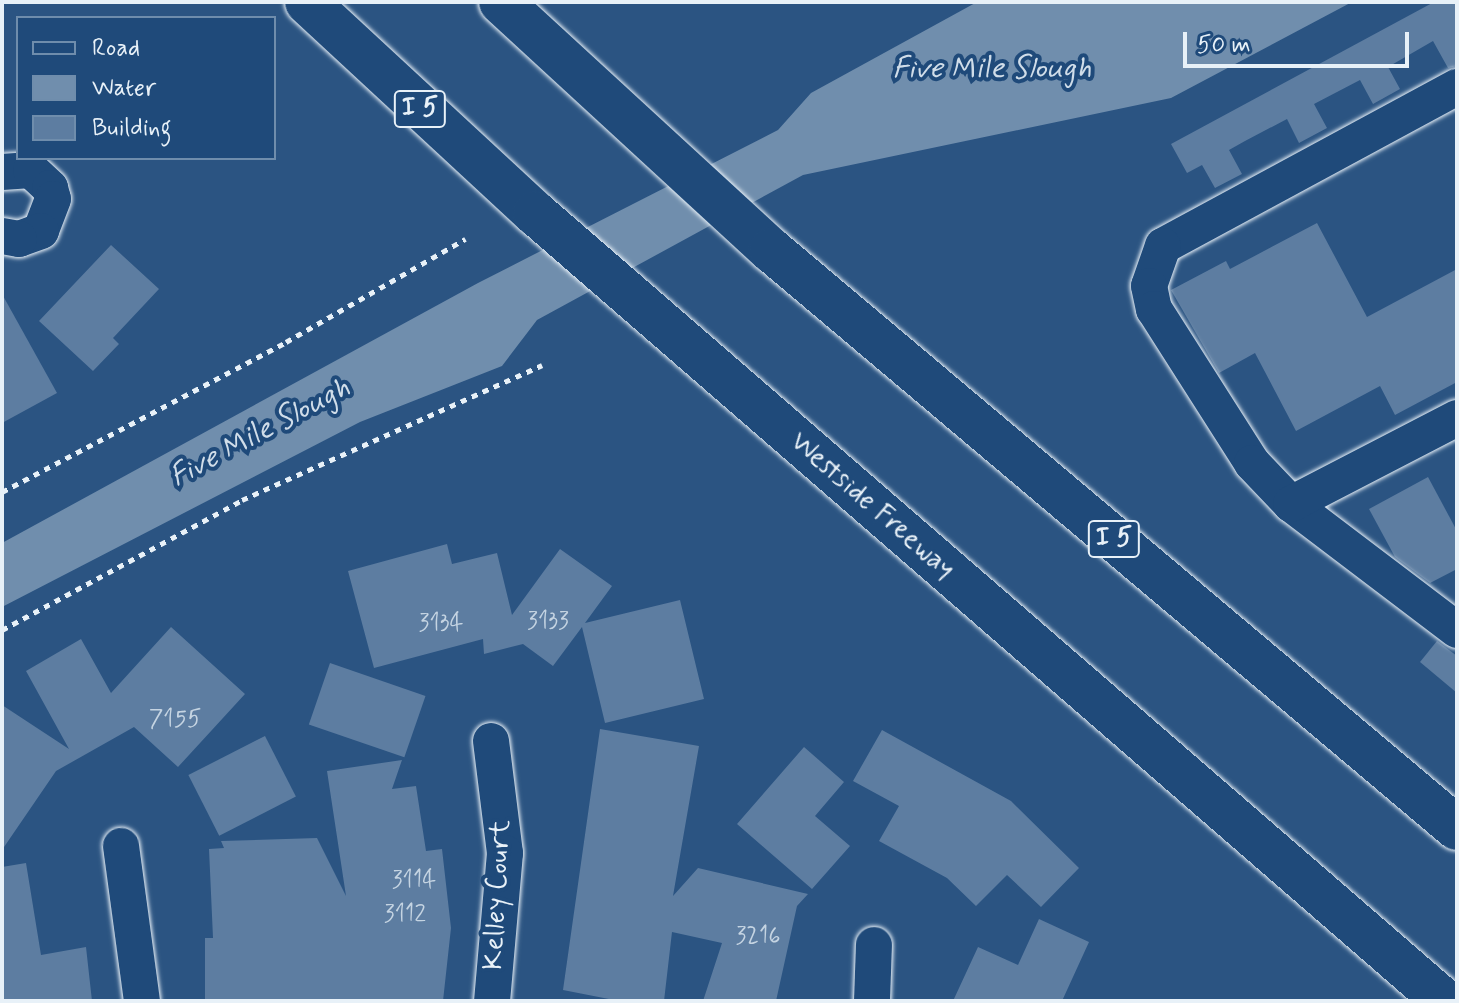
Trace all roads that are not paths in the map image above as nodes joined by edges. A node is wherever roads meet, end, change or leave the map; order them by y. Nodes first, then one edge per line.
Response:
1 (307, 2) edge
2 (501, 2) edge
3 (1457, 87) edge
4 (2, 172) edge
5 (2, 236) edge
6 (1457, 418) edge
7 (1291, 504) junction
8 (1457, 630) edge
9 (491, 741) dead end
10 (1457, 828) edge
11 (121, 846) dead end
12 (874, 945) dead end
13 (142, 1001) edge
14 (492, 1001) edge
15 (872, 1001) edge
16 (1444, 1001) edge

1 - 16 highway, Westside Freeway / I 5
2 - 10 highway, I 5
3 - 7 street
4 - 5 street
6 - 7 street
7 - 8 street
9 - 14 street, Kelley Court
11 - 13 street
12 - 15 street

